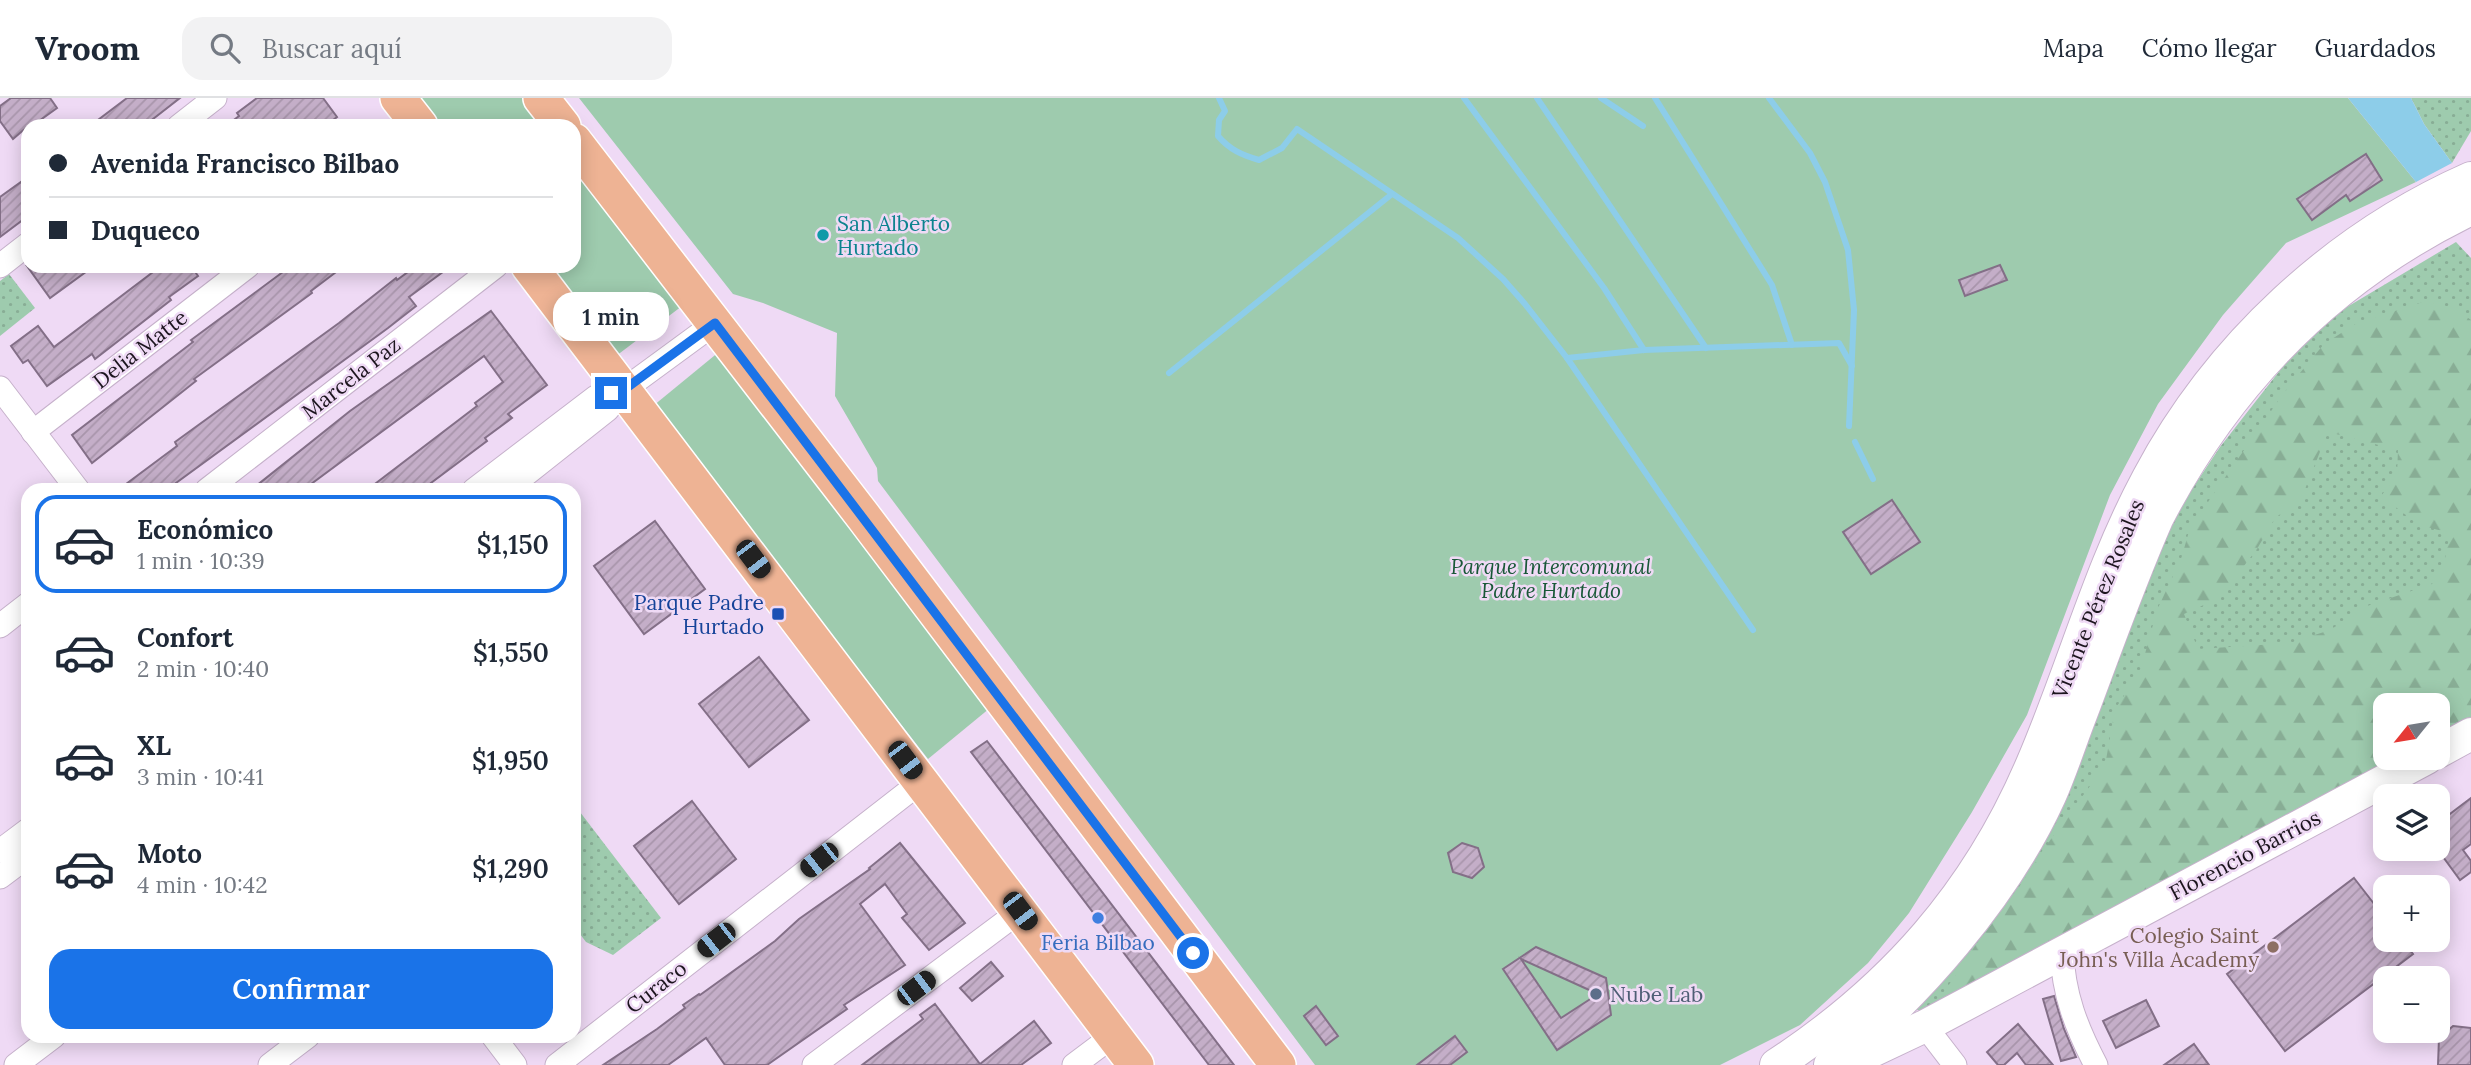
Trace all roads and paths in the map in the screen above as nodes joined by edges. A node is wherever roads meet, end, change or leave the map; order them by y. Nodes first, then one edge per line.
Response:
1 (215, 98) edge
2 (398, 98) edge
3 (541, 98) edge
4 (188, 119) edge
5 (414, 119) edge
6 (558, 119) edge
7 (581, 150) edge
8 (2470, 189) edge
9 (2429, 214) junction
10 (21, 250) edge
11 (0, 266) edge
12 (239, 273) edge
13 (487, 273) edge
14 (534, 273) edge
15 (715, 323) junction
16 (625, 389) junction
17 (2, 396) edge
18 (33, 432) junction
19 (73, 483) edge
20 (216, 483) edge
21 (483, 483) edge
22 (515, 483) edge
23 (21, 610) edge
24 (0, 626) edge
25 (2471, 734) edge
26 (2450, 745) edge
27 (2404, 770) edge
28 (922, 781) junction
29 (21, 835) edge
30 (0, 851) edge
31 (21, 861) edge
32 (0, 877) edge
33 (1020, 911) junction
34 (2062, 952) junction
35 (1925, 1026) junction
36 (1114, 1035) junction
37 (45, 1043) edge
38 (299, 1043) edge
39 (498, 1043) edge
40 (16, 1065) edge
41 (270, 1065) edge
42 (515, 1065) edge
43 (557, 1065) edge
44 (814, 1065) edge
45 (1074, 1065) edge
46 (1136, 1065) edge
47 (1278, 1065) edge
48 (1776, 1065) edge
49 (1830, 1065) edge
50 (1840, 1065) edge
51 (1955, 1065) edge
52 (2096, 1065) edge

1 - 4 street
2 - 5 main road
3 - 6 main road
7 - 15 main road
8 - 9 main road, Vicente Pérez Rosales
9 - 48 main road, Vicente Pérez Rosales
9 - 49 main road, Vicente Pérez Rosales
10 - 11 street
12 - 18 street, Delia Matte
13 - 20 street, Marcela Paz
14 - 16 main road
15 - 16 street
15 - 47 main road
16 - 21 street
16 - 22 street
16 - 28 main road
17 - 18 street
18 - 19 street
23 - 24 street
25 - 26 main road
27 - 34 main road, Florencio Barrios
28 - 33 main road
28 - 43 street, Curaco
29 - 30 street
31 - 32 street
33 - 36 main road
33 - 44 street
34 - 35 main road, Florencio Barrios
34 - 52 street
35 - 50 main road, Florencio Barrios
35 - 51 street
36 - 45 street
36 - 46 main road
37 - 40 street
38 - 41 street
39 - 42 street

